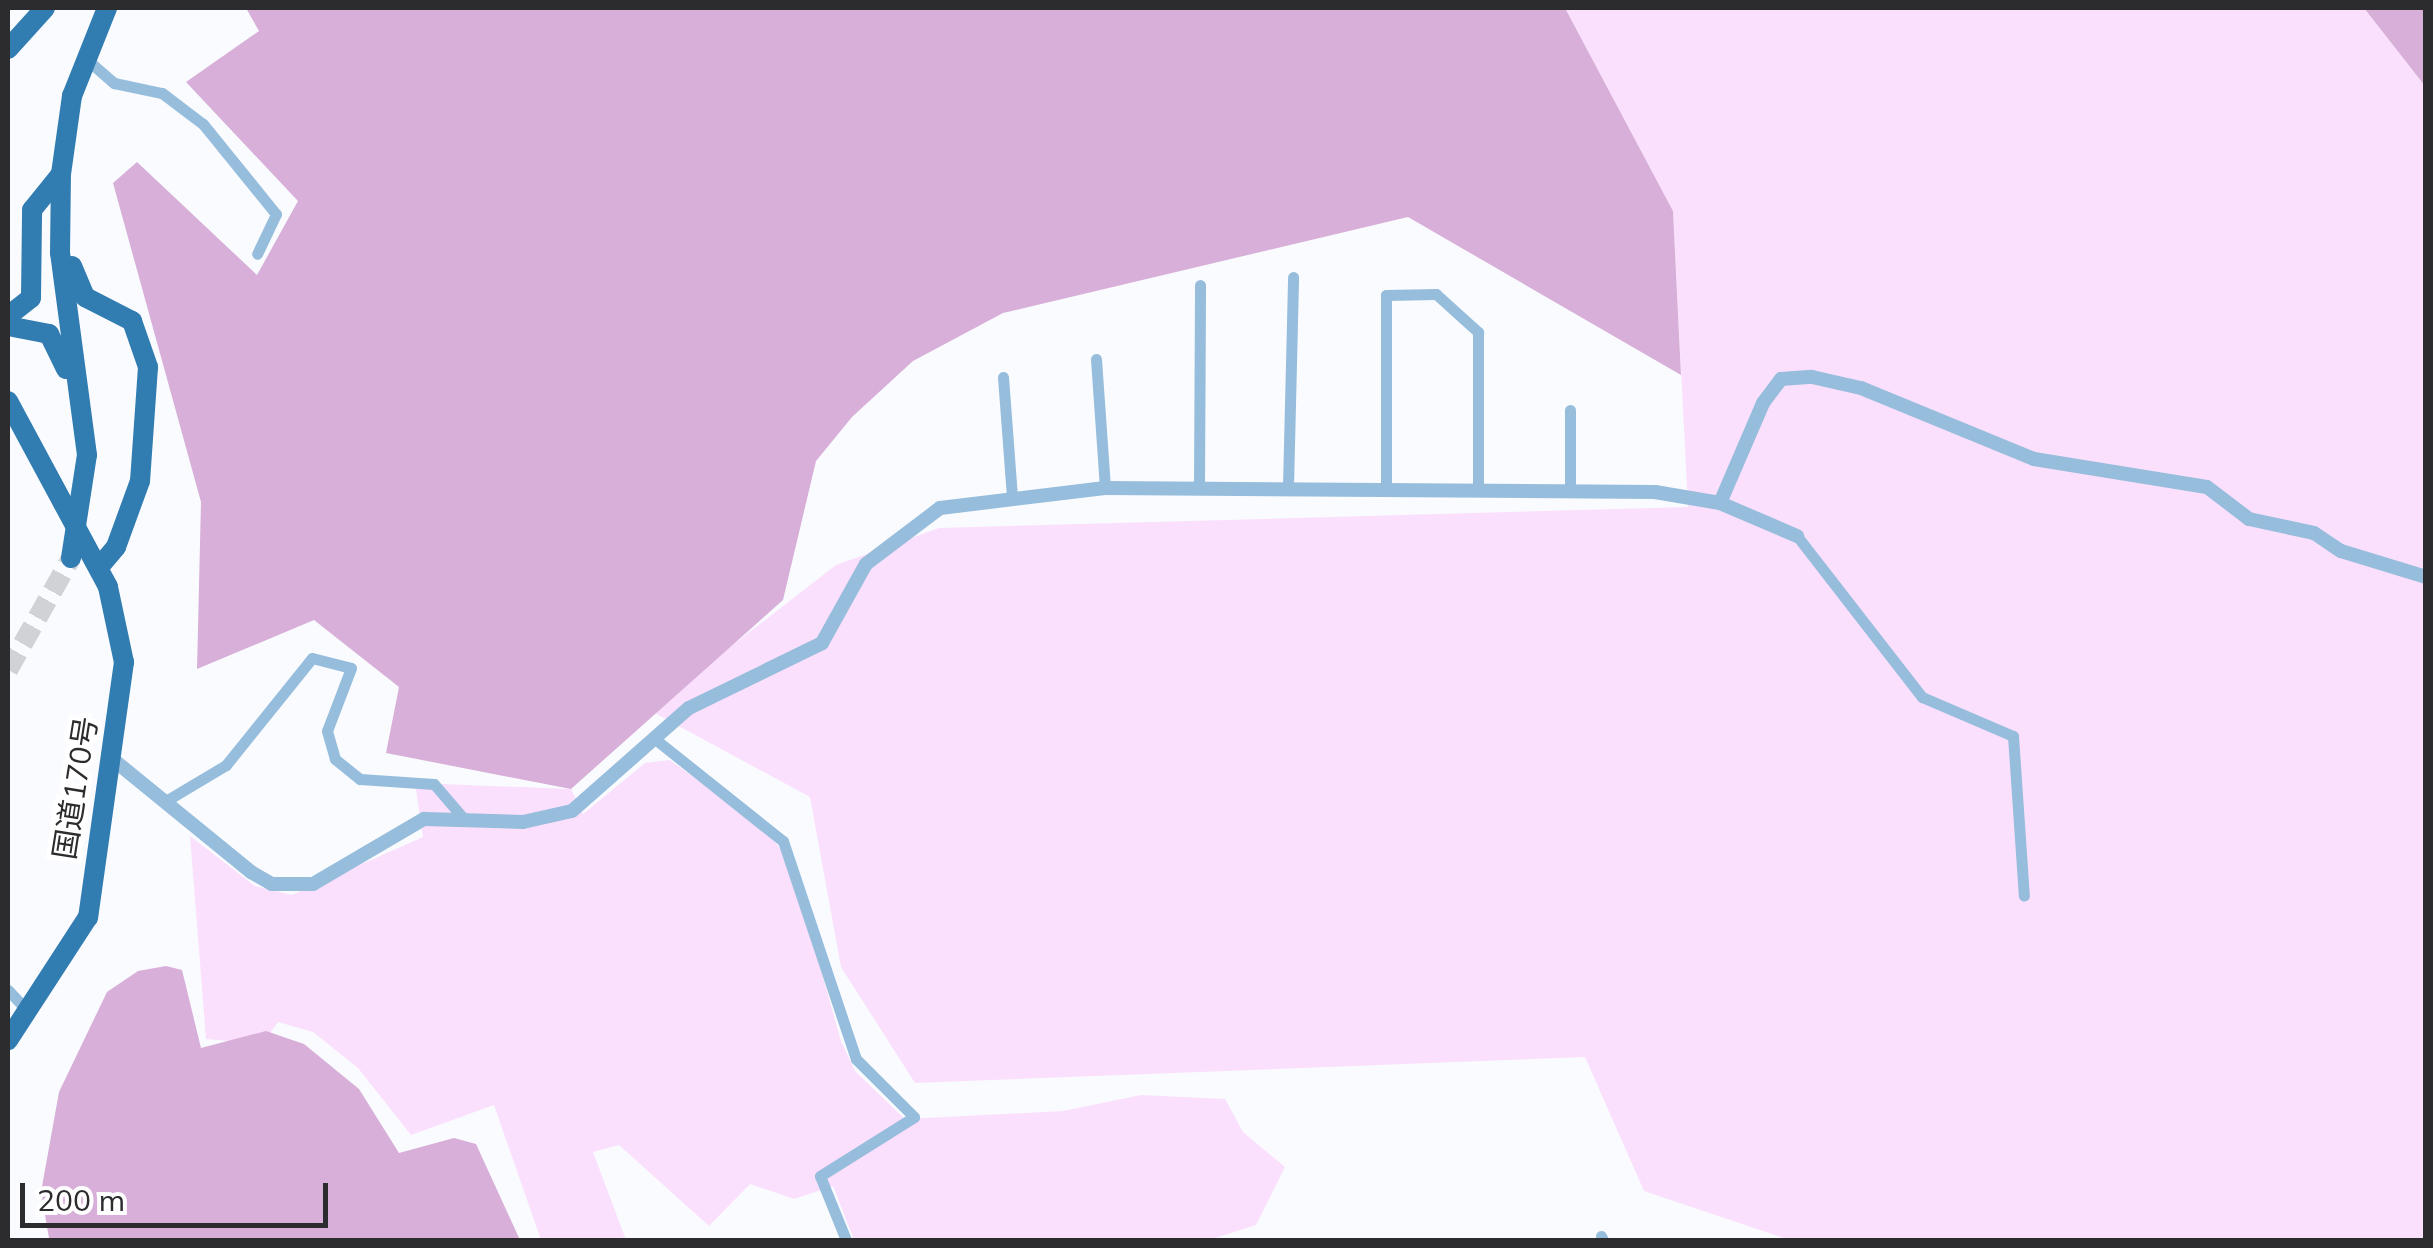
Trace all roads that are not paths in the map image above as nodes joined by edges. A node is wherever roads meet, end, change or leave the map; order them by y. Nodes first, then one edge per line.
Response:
1 (45, 8) edge
2 (107, 8) edge
3 (8, 49) edge
4 (84, 57) junction
5 (66, 130) junction
6 (61, 174) junction
7 (257, 254) dead end
8 (1293, 277) dead end
9 (1200, 284) dead end
10 (8, 316) edge
11 (8, 326) edge
12 (1096, 359) dead end
13 (1003, 377) dead end
14 (8, 401) edge
15 (82, 406) junction
16 (1570, 410) dead end
17 (86, 433) junction
18 (1199, 486) junction
19 (1288, 486) junction
20 (1386, 486) junction
21 (1106, 488) junction
22 (1478, 488) junction
23 (1570, 490) junction
24 (1012, 498) junction
25 (1720, 503) junction
26 (1797, 536) joint
27 (86, 558) junction
28 (2426, 577) edge
29 (654, 739) junction
30 (110, 757) junction
31 (164, 802) junction
32 (464, 819) junction
33 (2024, 896) dead end
34 (8, 990) edge
35 (24, 1007) junction
36 (8, 1040) edge
37 (846, 1240) edge

1 - 3 highway
2 - 4 highway, 国道170号
4 - 5 highway, 国道170号
4 - 7 street
5 - 6 highway, 国道170号
5 - 27 highway
6 - 10 highway
6 - 15 highway, 国道170号
8 - 19 street
9 - 18 street
11 - 17 highway
12 - 21 street
13 - 24 street
14 - 27 highway, 国道170号
15 - 17 highway, 国道170号
15 - 27 highway
16 - 23 street
17 - 27 highway, 国道170号
18 - 19 street
18 - 21 street
19 - 20 street
20 - 22 street
20 - 22 street
21 - 24 street
22 - 23 street
23 - 25 street
24 - 29 street
25 - 26 street
25 - 28 street
26 - 33 street
27 - 30 highway, 国道170号
29 - 32 street
29 - 37 street
30 - 31 street
30 - 35 highway, 国道170号
31 - 32 street
31 - 32 street
34 - 35 street
35 - 36 highway, 国道170号

